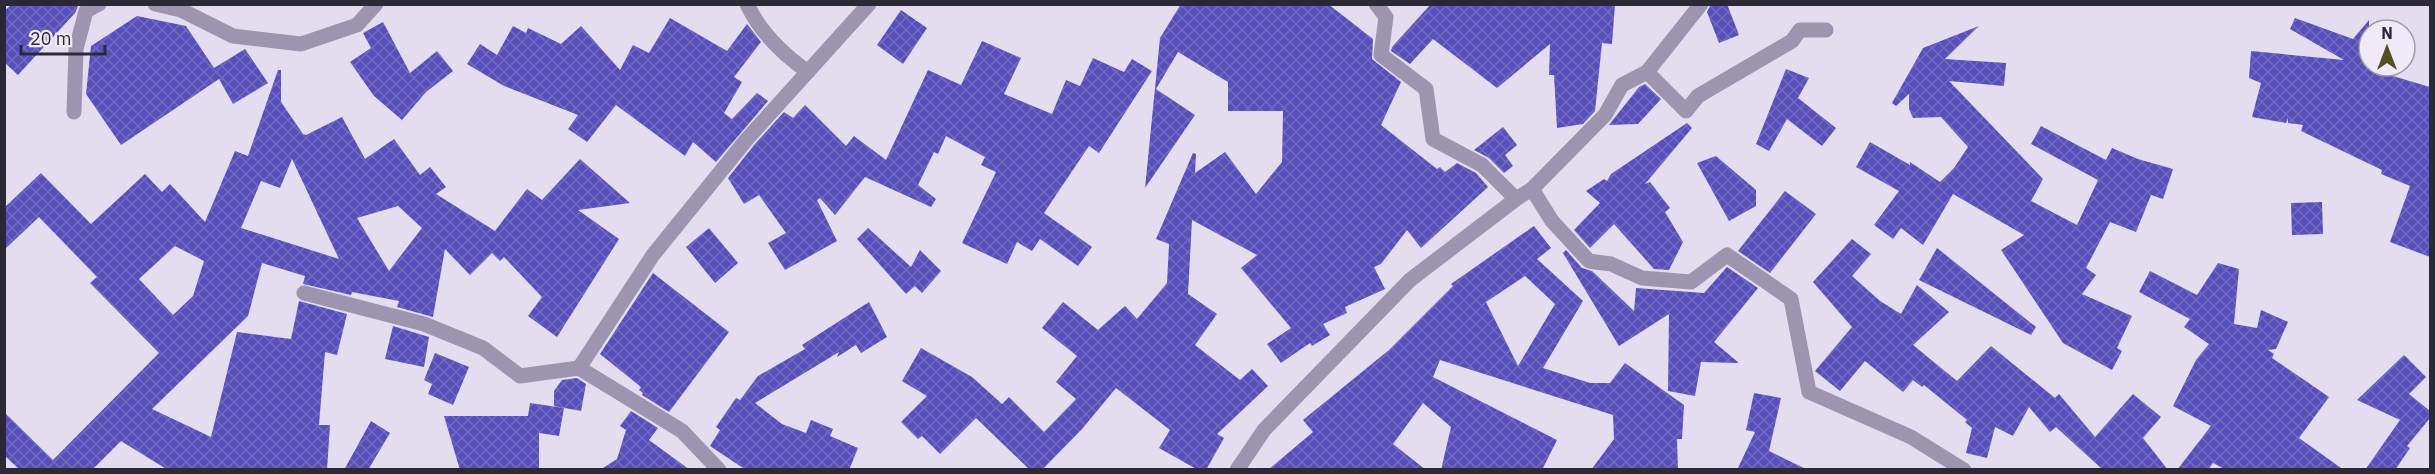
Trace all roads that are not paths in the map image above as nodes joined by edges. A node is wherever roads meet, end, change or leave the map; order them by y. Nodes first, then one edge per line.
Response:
1 (99, 4) edge
2 (155, 4) edge
3 (376, 4) edge
4 (747, 4) edge
5 (869, 4) edge
6 (1376, 4) edge
7 (1701, 4) edge
8 (1826, 30) dead end
9 (808, 72) junction
10 (1647, 72) junction
11 (74, 112) dead end
12 (1532, 189) junction
13 (1516, 199) junction
14 (304, 293) dead end
15 (579, 368) junction
16 (719, 470) edge
17 (1238, 470) edge
18 (1964, 470) edge

1 - 11 street
2 - 3 street
4 - 9 street
5 - 9 street
6 - 13 street
7 - 10 street
8 - 10 street
9 - 15 street
10 - 12 street
12 - 13 street
12 - 18 street
13 - 17 street
14 - 15 street
15 - 16 street

